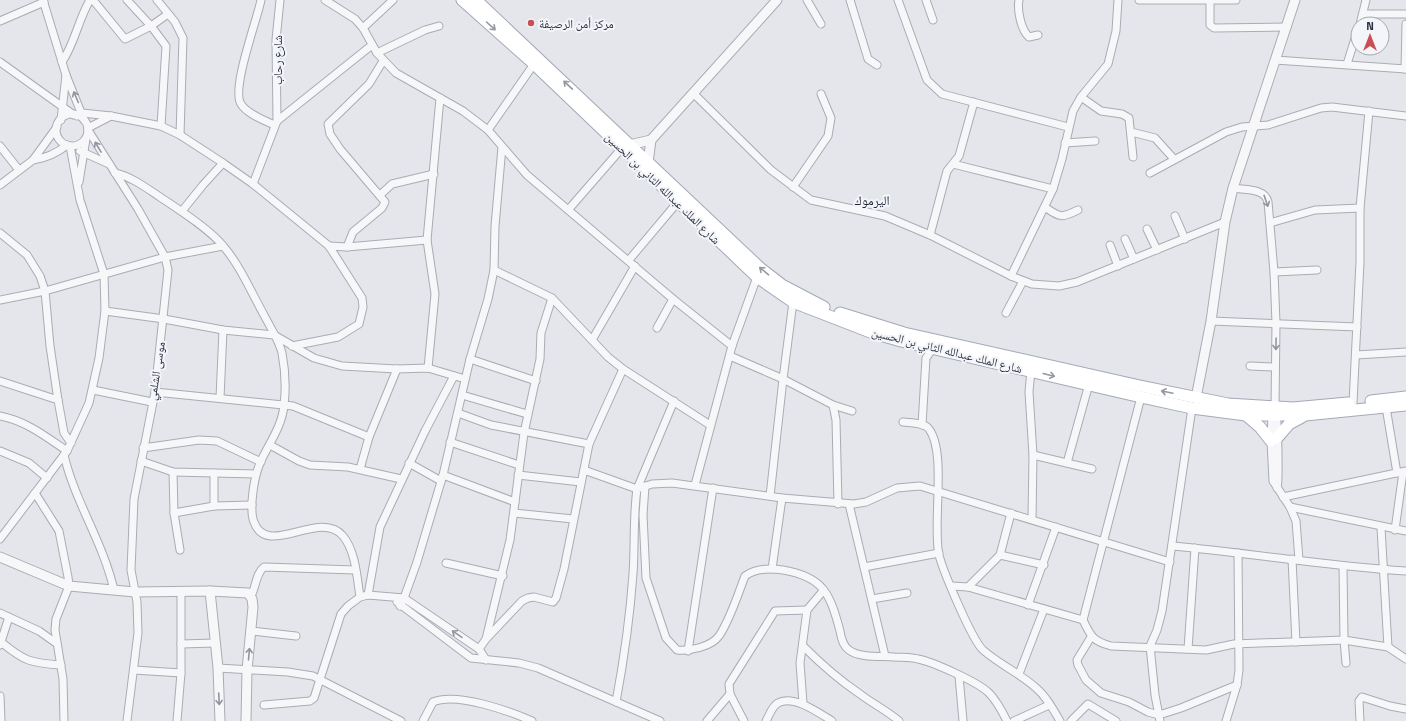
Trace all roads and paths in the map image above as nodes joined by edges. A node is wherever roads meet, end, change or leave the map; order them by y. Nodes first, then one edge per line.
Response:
1 (90, 0) edge
2 (93, 0) edge
3 (127, 0) edge
4 (157, 0) edge
5 (261, 0) edge
6 (280, 0) edge
7 (325, 0) edge
8 (393, 0) edge
9 (462, 0) edge
10 (476, 0) edge
11 (807, 0) edge
12 (850, 0) edge
13 (898, 0) edge
14 (926, 0) edge
15 (1019, 0) edge
16 (1118, 0) edge
17 (1139, 0) edge
18 (1236, 0) edge
19 (1295, 0) edge
20 (1366, 0) edge
21 (44, 1) edge
22 (775, 1) edge
23 (1210, 1) edge
24 (168, 14) junction
25 (1363, 14) joint
26 (1406, 14) edge
27 (933, 20) dead end
28 (0, 21) edge
29 (820, 24) dead end
30 (1406, 24) edge
31 (151, 26) junction
32 (439, 26) dead end
33 (1287, 27) junction
34 (363, 28) junction
35 (1038, 34) dead end
36 (372, 45) junction
37 (377, 53) junction
38 (1350, 54) edge
39 (1275, 60) junction
40 (384, 61) junction
41 (0, 62) edge
42 (62, 62) junction
43 (534, 64) junction
44 (1347, 64) junction
45 (877, 65) dead end
46 (1405, 69) edge
47 (66, 75) junction
48 (694, 94) junction
49 (821, 94) dead end
50 (1080, 96) junction
51 (440, 98) junction
52 (580, 102) junction
53 (974, 102) junction
54 (62, 106) junction
55 (1369, 111) junction
56 (79, 116) junction
57 (111, 116) junction
58 (1406, 116) edge
59 (61, 120) junction
60 (276, 123) junction
61 (161, 126) junction
62 (1252, 126) junction
63 (57, 127) junction
64 (1068, 127) junction
65 (88, 129) junction
66 (488, 130) junction
67 (1131, 132) junction
68 (180, 135) junction
69 (86, 138) junction
70 (652, 140) junction
71 (1095, 141) dead end
72 (1065, 143) junction
73 (0, 146) edge
74 (69, 146) junction
75 (625, 146) junction
76 (502, 147) junction
77 (83, 153) junction
78 (1134, 157) dead end
79 (1174, 159) junction
80 (33, 160) junction
81 (223, 163) junction
82 (648, 163) junction
83 (109, 164) junction
84 (953, 164) junction
85 (19, 170) junction
86 (115, 173) junction
87 (1150, 173) dead end
88 (434, 174) junction
89 (253, 184) junction
90 (0, 185) edge
91 (78, 188) junction
92 (793, 188) junction
93 (1233, 188) junction
94 (1053, 190) junction
95 (380, 195) junction
96 (677, 203) junction
97 (1045, 207) junction
98 (1360, 208) junction
99 (569, 209) junction
100 (1078, 210) dead end
101 (182, 212) junction
102 (1175, 216) dead end
103 (1225, 222) junction
104 (1270, 223) junction
105 (1147, 229) dead end
106 (0, 233) edge
107 (930, 235) junction
108 (1125, 239) dead end
109 (1185, 239) junction
110 (427, 240) junction
111 (1110, 245) dead end
112 (223, 246) junction
113 (328, 246) junction
114 (347, 247) junction
115 (1157, 250) junction
116 (165, 257) junction
117 (1134, 259) junction
118 (629, 260) junction
119 (635, 266) junction
120 (1118, 266) junction
121 (494, 270) junction
122 (1317, 270) dead end
123 (1274, 272) junction
124 (104, 274) junction
125 (1011, 276) junction
126 (757, 277) junction
127 (1023, 281) junction
128 (46, 291) junction
129 (552, 298) junction
130 (673, 299) junction
131 (0, 300) edge
132 (793, 302) junction
133 (105, 311) junction
134 (1006, 313) dead end
135 (164, 319) junction
136 (1211, 321) junction
137 (1276, 323) junction
138 (1357, 327) junction
139 (657, 328) dead end
140 (223, 330) junction
141 (274, 335) junction
142 (592, 340) junction
143 (936, 344) junction
144 (292, 346) junction
145 (732, 346) junction
146 (1406, 352) edge
147 (1356, 355) junction
148 (730, 356) junction
149 (470, 359) junction
150 (1250, 366) dead end
151 (1275, 367) junction
152 (428, 368) junction
153 (397, 370) junction
154 (622, 370) junction
155 (1031, 370) junction
156 (454, 376) junction
157 (465, 379) junction
158 (783, 379) junction
159 (0, 381) edge
160 (536, 381) junction
161 (1089, 384) junction
162 (93, 390) junction
163 (155, 392) junction
164 (462, 395) junction
165 (1141, 397) junction
166 (1406, 397) edge
167 (220, 398) junction
168 (58, 400) junction
169 (674, 401) junction
170 (152, 402) junction
171 (1353, 402) junction
172 (1194, 403) junction
173 (284, 404) junction
174 (1406, 405) edge
175 (833, 406) junction
176 (1386, 407) junction
177 (852, 411) dead end
178 (458, 413) junction
179 (1274, 413) junction
180 (527, 414) junction
181 (1246, 415) junction
182 (1306, 415) junction
183 (0, 416) edge
184 (903, 422) dead end
185 (922, 424) junction
186 (710, 425) junction
187 (524, 432) junction
188 (369, 437) junction
189 (1274, 440) junction
190 (450, 442) junction
191 (71, 443) junction
192 (589, 444) junction
193 (270, 445) junction
194 (143, 448) junction
195 (0, 451) edge
196 (66, 453) junction
197 (1033, 455) junction
198 (141, 461) junction
199 (261, 462) junction
200 (409, 463) junction
201 (1067, 463) junction
202 (519, 465) junction
203 (360, 469) junction
204 (1092, 469) dead end
205 (584, 470) junction
206 (173, 472) junction
207 (1402, 472) edge
208 (214, 473) junction
209 (256, 474) junction
210 (518, 475) junction
211 (47, 478) junction
212 (442, 478) junction
213 (401, 479) junction
214 (581, 482) junction
215 (695, 485) junction
216 (645, 486) junction
217 (713, 488) junction
218 (637, 489) junction
219 (938, 492) junction
220 (35, 493) junction
221 (770, 496) junction
222 (1283, 497) junction
223 (782, 498) junction
224 (515, 502) junction
225 (838, 504) junction
226 (849, 504) junction
227 (252, 505) junction
228 (214, 506) junction
229 (1290, 507) junction
230 (514, 512) junction
231 (174, 513) junction
232 (1011, 513) junction
233 (573, 519) junction
234 (1032, 519) junction
235 (1056, 527) junction
236 (1381, 528) junction
237 (1395, 530) junction
238 (1406, 531) edge
239 (0, 539) edge
240 (1103, 542) junction
241 (1172, 546) junction
242 (1195, 548) junction
243 (180, 550) dead end
244 (939, 553) junction
245 (1238, 553) junction
246 (1000, 555) junction
247 (0, 557) edge
248 (1295, 559) junction
249 (1170, 562) junction
250 (446, 564) dead end
251 (1044, 565) junction
252 (864, 567) junction
253 (1343, 567) junction
254 (772, 569) junction
255 (356, 570) junction
256 (1383, 570) junction
257 (1406, 571) edge
258 (503, 576) junction
259 (68, 586) junction
260 (952, 586) junction
261 (968, 587) junction
262 (114, 590) junction
263 (181, 591) junction
264 (210, 591) junction
265 (823, 591) junction
266 (135, 592) junction
267 (907, 593) dead end
268 (368, 595) junction
269 (251, 596) junction
270 (360, 597) junction
271 (393, 597) junction
272 (404, 598) junction
273 (872, 599) junction
274 (1028, 605) junction
275 (400, 606) junction
276 (1044, 609) junction
277 (807, 610) junction
278 (0, 613) edge
279 (9, 617) junction
280 (1083, 620) junction
281 (251, 631) junction
282 (296, 636) dead end
283 (1091, 637) junction
284 (486, 639) junction
285 (1344, 640) junction
286 (1296, 642) junction
287 (56, 643) junction
288 (215, 643) junction
289 (0, 644) edge
290 (181, 644) junction
291 (1240, 644) junction
292 (803, 646) junction
293 (1150, 646) junction
294 (1388, 647) junction
295 (479, 649) junction
296 (1188, 649) junction
297 (688, 651) junction
298 (885, 656) junction
299 (1406, 659) edge
300 (486, 660) junction
301 (1346, 663) dead end
302 (61, 665) junction
303 (218, 668) junction
304 (134, 670) junction
305 (247, 670) junction
306 (181, 672) junction
307 (1019, 674) junction
308 (959, 676) junction
309 (320, 678) junction
310 (1237, 685) junction
311 (730, 694) junction
312 (0, 696) edge
313 (616, 702) junction
314 (803, 704) junction
315 (264, 705) dead end
316 (1049, 705) junction
317 (1406, 709) edge
318 (1160, 718) edge
319 (1, 721) edge
320 (64, 721) edge
321 (127, 721) edge
322 (177, 721) edge
323 (220, 721) edge
324 (246, 721) edge
325 (401, 721) edge
326 (423, 721) edge
327 (532, 721) edge
328 (660, 721) edge
329 (707, 721) edge
330 (744, 721) edge
331 (766, 721) edge
332 (832, 721) edge
333 (899, 721) edge
334 (962, 721) edge
335 (1007, 721) edge
336 (1014, 721) edge
337 (1060, 721) edge
338 (1072, 721) edge
339 (1116, 721) edge
340 (1226, 721) edge
341 (1360, 721) edge

1 - 42 street
2 - 31 street
3 - 31 street
4 - 24 street
5 - 60 street
6 - 60 street, شارع رحاب
7 - 34 street
8 - 34 street
9 -> 43 main road, شارع الملك عبدالله الثاني بن الحسين
52 -> 10 main road, شارع الملك عبدالله الثاني بن الحسين
11 - 29 street
12 - 45 street
13 - 53 street
14 - 27 street
15 - 35 street
16 - 50 street
17 - 23 street
18 - 23 street
19 - 33 street
20 - 25 street
21 - 28 street
21 - 42 street
22 - 48 street
23 - 33 street
24 - 31 street
24 - 68 street
25 - 26 street
30 - 46 street
31 - 61 street
32 - 37 street
33 - 39 street
34 - 36 street
36 - 37 street
36 - 60 street
37 - 40 street
38 - 44 street
39 - 44 street
39 - 62 street
40 - 51 street
40 - 95 street
41 - 54 street
42 - 47 street
43 - 52 main road, شارع الملك عبدالله الثاني بن الحسين
43 - 66 street
44 - 46 street
47 - 54 street
56 -> 47 street
48 - 70 street
48 - 92 street
49 - 92 street
50 - 64 street
50 - 67 street
51 - 66 street
51 - 88 street
52 - 75 main road, شارع الملك عبدالله الثاني بن الحسين
53 - 64 street
53 - 84 street
54 - 56 street
54 - 59 street
55 - 58 street
55 - 62 street
55 - 98 street
56 - 57 street
56 - 59 street
56 - 65 street
57 - 61 street
57 - 65 street
59 - 63 street
60 - 89 street
61 - 68 street
62 - 79 street
62 - 93 street
63 - 74 street
63 - 80 street
64 - 72 street
65 - 69 street
83 -> 65 street, موسى الشلمي
66 - 76 street
67 - 78 street
67 - 79 street
68 - 81 street
69 - 74 street
69 - 77 street
70 - 75 street
70 - 82 street
71 - 72 street
72 - 94 street
73 - 85 street
74 - 77 street
74 - 80 street
74 - 91 street
75 - 82 main road, شارع الملك عبدالله الثاني بن الحسين
75 - 96 main road, شارع الملك عبدالله الثاني بن الحسين
75 - 99 street
76 - 99 street
76 - 121 street
77 - 83 street
77 - 91 street
79 - 87 street
80 - 85 street
81 - 89 street
81 - 101 street
143 -> 82 main road, شارع الملك عبدالله الثاني بن الحسين
83 - 86 street, موسى الشلمي
84 - 94 street
84 - 107 street
85 - 90 street
86 - 101 street
86 - 116 street, موسى الشلمي
88 - 95 street
88 - 110 street
89 - 113 street
91 - 124 street
92 - 107 street
93 - 103 street
93 -> 104 street
94 - 97 street
95 - 114 street
96 - 118 street
96 - 126 main road, شارع الملك عبدالله الثاني بن الحسين
97 - 100 street
97 - 125 street
98 - 104 street
98 - 138 street
99 - 118 street
101 - 112 street
102 - 109 street
103 - 109 street
103 - 136 street
104 - 123 street
105 - 115 street
106 - 128 street
107 - 125 street
108 - 117 street
109 - 115 street
110 - 114 street
110 - 152 street
111 - 120 street
112 - 116 street
112 - 141 street
113 - 114 street
113 - 144 street
115 - 117 street
116 - 124 street
116 - 135 street, موسى الشلمي
117 - 120 street
118 - 119 street
119 - 130 street
119 - 142 street
120 - 127 street
121 - 129 street
121 - 149 street
122 - 123 street
123 - 137 street
124 - 128 street
124 - 133 street
125 - 127 street
126 - 132 main road, شارع الملك عبدالله الثاني بن الحسين
126 - 145 street
127 - 134 street
128 - 131 street
128 - 168 street
129 - 142 street
129 - 160 street
130 - 139 street
130 - 145 street
132 - 143 main road, شارع الملك عبدالله الثاني بن الحسين
132 - 158 street
133 - 135 street
133 - 162 street
135 - 140 street
135 - 163 street, موسى الشلمي
136 - 137 street
136 - 172 street
137 - 138 street
137 -> 151 street
138 - 147 street
140 - 141 street
140 - 167 street
141 - 144 street
141 - 173 street
142 - 154 street
143 - 155 main road, شارع الملك عبدالله الثاني بن الحسين
172 -> 143 main road, شارع الملك عبدالله الثاني بن الحسين
143 - 185 street
144 - 153 street
145 - 148 street
146 - 147 street
147 - 171 street
148 - 158 street
148 - 186 street
149 - 157 street
149 - 160 street
150 - 151 street
151 - 179 street
152 - 153 street
152 - 156 street
153 - 188 street
154 - 169 street
154 - 192 street
155 -> 161 main road, شارع الملك عبدالله الثاني بن الحسين
155 - 197 street
156 - 157 street
156 - 200 street
157 - 164 street
158 - 175 street
158 - 221 street
159 - 168 street
160 - 180 street
161 - 165 main road, شارع الملك عبدالله الثاني بن الحسين
161 - 201 street
162 - 170 street
162 - 191 street
163 - 167 street
163 - 170 street, موسى الشلمي
164 - 178 street
164 - 180 street
165 - 172 main road, شارع الملك عبدالله الثاني بن الحسين
165 - 240 street
166 - 171 main road, شارع الملك عبدالله الثاني بن الحسين
167 - 173 street
168 - 191 street
169 - 186 street
169 - 218 street
170 - 194 street, موسى الشلمي
171 - 179 main road, شارع الملك عبدالله الثاني بن الحسين
172 - 179 main road, شارع الملك عبدالله الثاني بن الحسين
172 - 181 main road, شارع الملك عبدالله الثاني بن الحسين
172 - 241 street
173 - 188 street
173 - 193 street
174 - 176 main road, شارع الملك عبدالله الثاني بن الحسين
175 - 177 street
175 - 225 street
176 - 182 main road, شارع الملك عبدالله الثاني بن الحسين
176 - 207 street
178 - 187 street
178 - 190 street
179 - 181 main road, شارع الملك عبدالله الثاني بن الحسين
179 - 182 main road, شارع الملك عبدالله الثاني بن الحسين
179 - 189 street
180 - 187 street
181 - 189 main road
182 - 189 main road
183 - 196 street
184 - 185 street
185 - 219 street
186 - 215 street
187 - 192 street
187 - 202 street
188 - 203 street
189 - 222 street
190 - 202 street
190 - 212 street
191 - 196 street
192 - 205 street
193 - 199 street
193 - 203 street
194 - 198 street, موسى الشلمي
194 - 199 street
195 - 211 street
196 - 211 street
196 - 262 street
197 - 201 street
197 - 234 street
198 - 206 street
198 - 266 street, موسى الشلمي
199 - 209 street
200 - 212 street
200 - 213 street
201 - 204 street
202 - 210 street
203 - 213 street
205 - 214 street
205 - 218 street
206 - 208 street
206 - 231 street
207 - 222 street
207 - 237 street
208 - 209 street
208 - 228 street
209 - 227 street
210 - 214 street
210 - 224 street
211 - 220 street
212 - 224 street
212 - 272 street
213 - 268 street
214 - 233 street
215 - 216 street
215 - 217 street
216 - 218 street
216 - 297 street
217 - 221 street
217 - 297 street
218 - 313 street
219 - 226 street
219 - 232 street
219 - 244 street
220 - 239 street
220 - 259 street
221 - 223 street
222 - 229 street
223 - 225 street
223 - 254 street
224 - 230 street
225 - 226 street
226 - 252 street
227 - 228 street
227 - 255 street
228 - 231 street
229 - 236 street
229 - 248 street
230 - 233 street
230 - 258 street
231 - 243 street
232 - 234 street
232 - 246 street
233 - 284 street
234 - 235 street
235 - 240 street
235 - 251 street
236 - 237 street
236 - 256 street
237 - 238 street
240 - 249 street
240 - 280 street
241 - 242 street
241 - 249 street
242 - 245 street
242 - 296 street
244 - 252 street
244 - 260 street
245 - 248 street
245 - 291 street
246 - 251 street
246 - 261 street
247 - 259 street
248 - 253 street
248 - 286 street
249 - 293 street
250 - 258 street
251 - 274 street
252 - 273 street
253 - 256 street
253 - 285 street
254 - 265 street
254 - 297 street
255 - 269 street
255 - 270 street
256 - 257 street
256 - 294 street
258 - 284 street
259 - 262 street
259 - 287 street
260 - 261 street
260 - 307 street
261 - 274 street
262 - 266 street
263 - 264 street
263 - 266 street
263 - 290 street
264 - 269 street
264 - 288 street
265 - 277 street
265 - 298 street
266 - 304 street, موسى الشلمي
267 - 273 street
268 - 270 street
268 - 271 street
269 - 281 street
270 - 309 street
271 - 272 street
271 - 275 street
272 - 275 street
295 -> 272 street
273 - 298 street
274 - 276 street
275 - 300 street
276 - 280 street
276 - 307 street
277 - 292 street
277 - 311 street
278 - 279 street
279 - 287 street
279 - 289 street
280 - 283 street
281 - 282 street
305 -> 281 street
283 - 293 street
283 - 318 street
284 - 295 street
285 - 286 street
285 - 294 street
285 - 301 street
286 - 291 street
287 - 302 street
288 - 290 street
288 - 303 street
289 - 302 street
290 - 306 street
291 - 296 street
291 - 310 street
292 - 314 street
292 - 333 street
293 - 296 street
293 - 318 street
294 - 299 street
295 - 300 street
298 - 308 street
300 - 313 street
302 - 320 street
303 - 305 street
303 -> 323 street
304 - 306 street
304 - 321 street, موسى الشلمي
305 - 309 street
305 - 324 street
306 - 322 street
307 - 316 street
308 - 334 street
308 - 335 street
309 - 315 street
309 - 325 street
310 - 318 street
310 - 340 street
311 - 329 street
311 - 330 street
312 - 319 street
313 - 328 street
314 - 331 street
314 - 332 street
316 - 336 street
316 - 337 street
317 - 341 street
326 - 327 street
338 - 339 street

